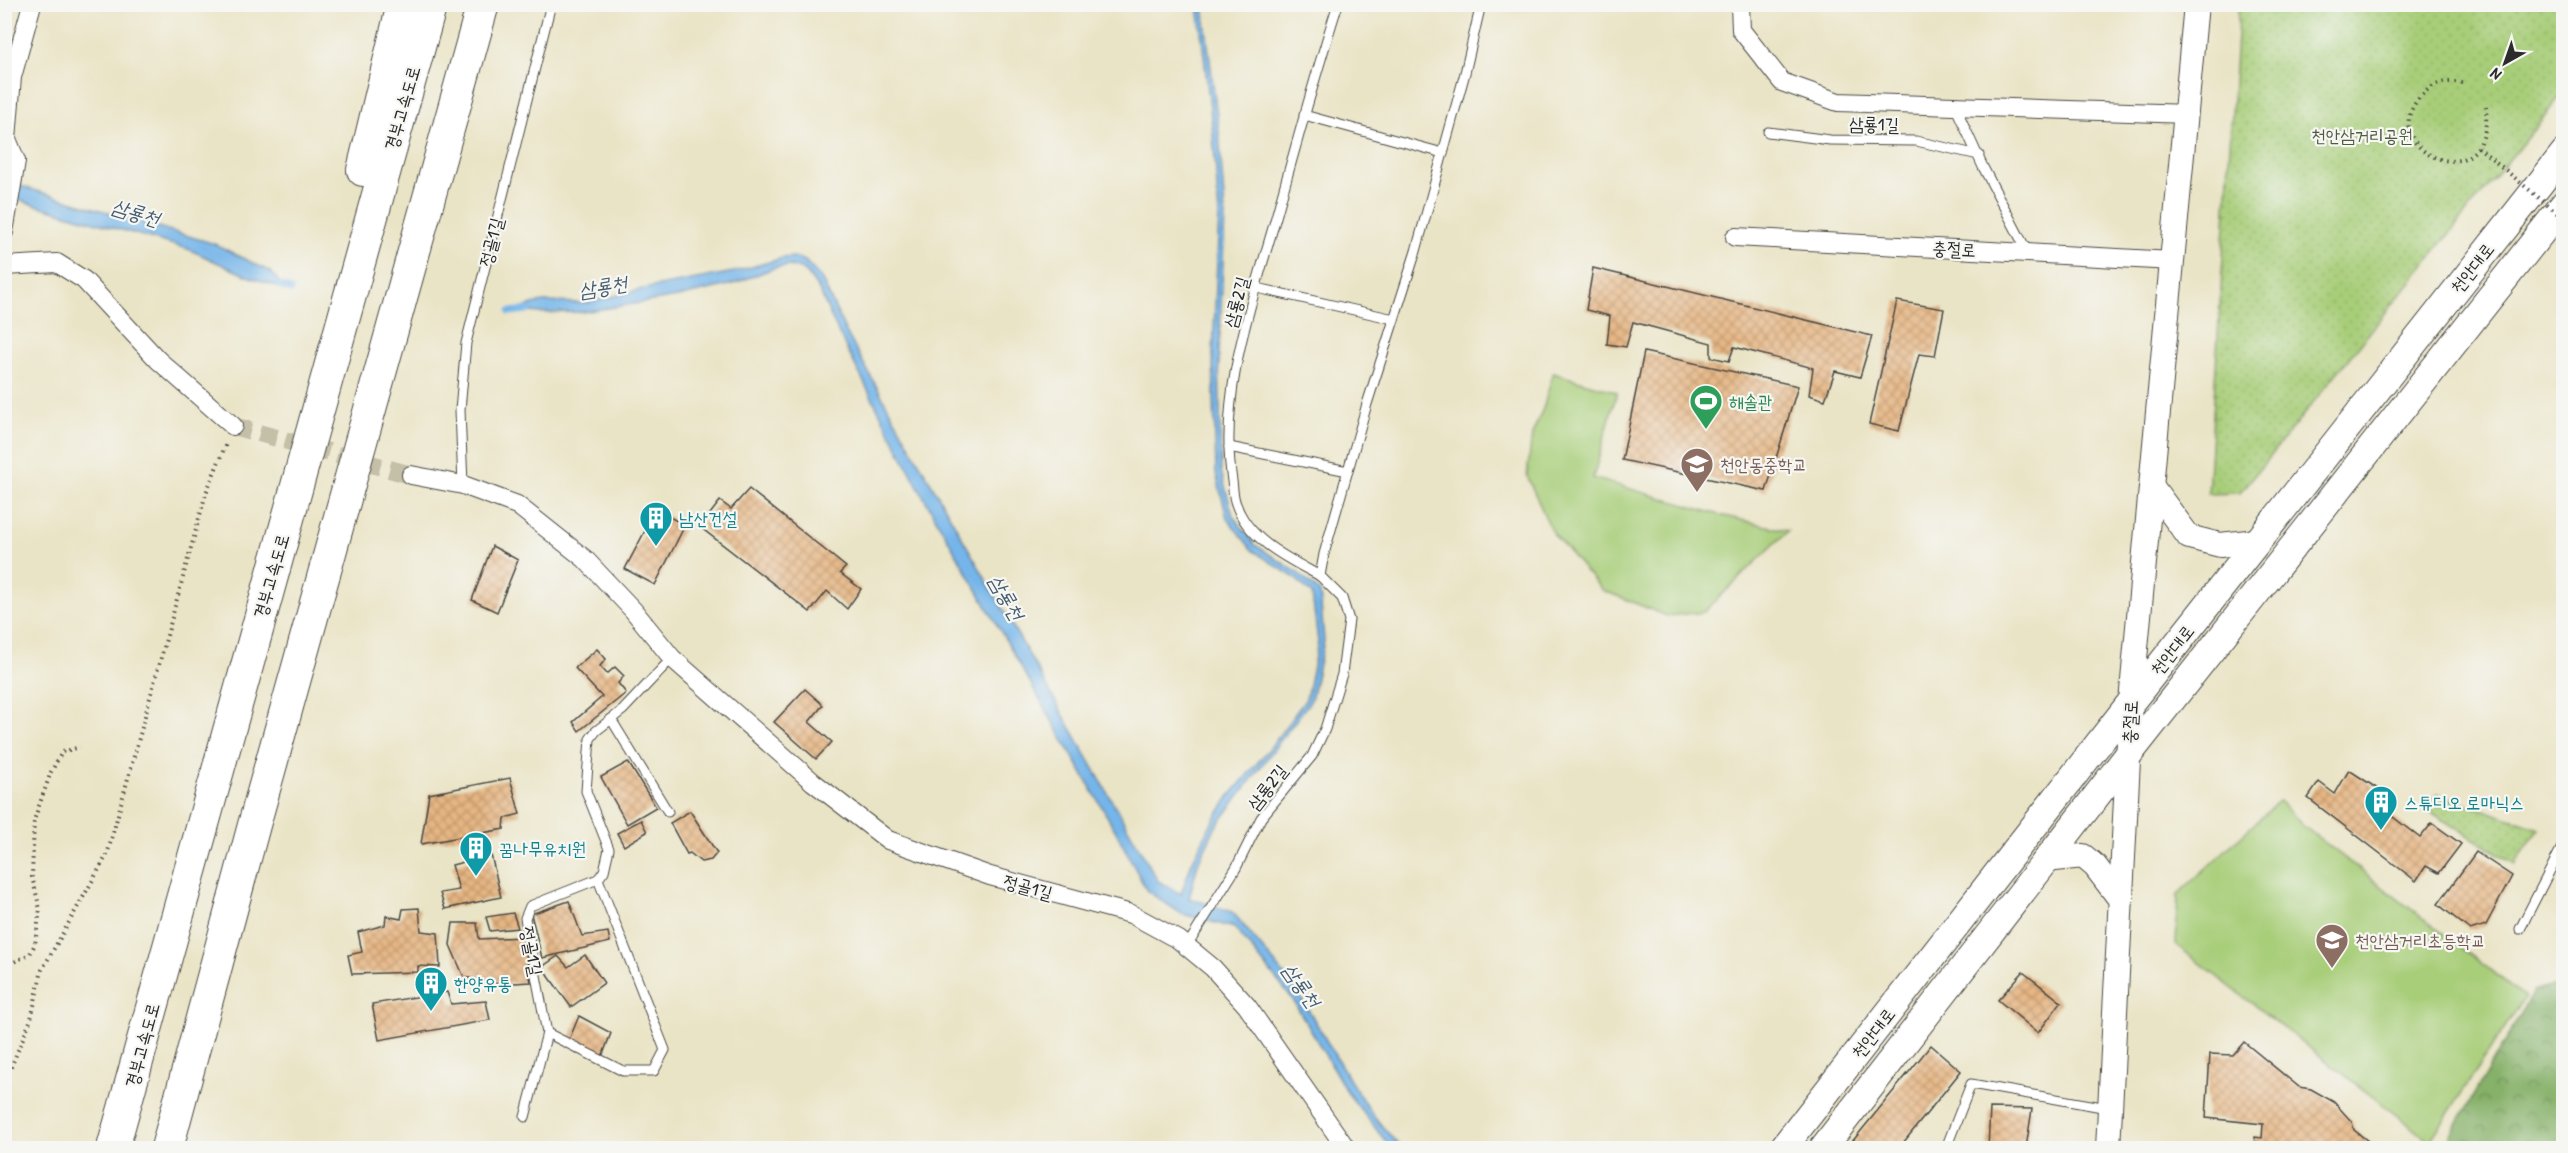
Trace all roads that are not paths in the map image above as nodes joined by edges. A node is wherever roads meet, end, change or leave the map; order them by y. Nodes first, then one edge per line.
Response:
1 (32, 4) edge
2 (403, 4) edge
3 (431, 4) edge
4 (483, 4) edge
5 (551, 4) edge
6 (1338, 4) edge
7 (1481, 4) edge
8 (1740, 4) edge
9 (2196, 4) edge
10 (1955, 106) junction
11 (2188, 114) junction
12 (1304, 115) junction
13 (1768, 132) dead end
14 (1443, 153) junction
15 (2564, 153) edge
16 (1979, 155) junction
17 (2564, 204) edge
18 (4, 232) edge
19 (1735, 237) dead end
20 (2028, 253) junction
21 (2174, 261) junction
22 (4, 266) edge
23 (1257, 288) junction
24 (1394, 319) junction
25 (233, 426) tunnel mouth
26 (1229, 447) junction
27 (1348, 471) junction
28 (411, 475) tunnel mouth
29 (463, 484) junction
30 (2152, 487) junction
31 (2257, 541) junction
32 (1320, 576) junction
33 (672, 658) junction
34 (2131, 702) junction
35 (611, 719) junction
36 (2129, 754) junction
37 (668, 812) dead end
38 (202, 826) junction
39 (2564, 843) edge
40 (2046, 860) junction
41 (598, 879) junction
42 (2121, 900) junction
43 (2520, 929) dead end
44 (1187, 946) junction
45 (547, 1033) junction
46 (2110, 1108) junction
47 (525, 1117) dead end
48 (113, 1149) edge
49 (167, 1149) edge
50 (1346, 1149) edge
51 (1783, 1149) edge
52 (1823, 1149) edge
53 (1946, 1149) edge
54 (2108, 1149) edge

1 - 18 street
2 - 38 highway
3 - 38 highway, 경부고속도로
4 - 49 highway
5 - 29 lane, 정골1길
6 - 12 lane, 삼룡2길
7 - 14 lane
8 - 10 street
9 - 11 street, 충절로
10 - 11 street
10 - 16 lane
11 - 21 street, 충절로
12 - 14 lane
12 - 23 lane, 삼룡2길
13 - 16 lane, 삼룡1길
14 - 24 lane
15 - 31 main road, 천안대로
16 - 20 lane
17 - 36 main road, 천안대로
19 - 20 street, 충절로
20 - 21 street, 충절로
21 - 30 street, 충절로
22 - 25 street
23 - 24 lane
23 - 26 lane, 삼룡2길
24 - 27 lane
26 - 27 lane
26 - 32 lane, 삼룡2길
27 - 32 lane
28 - 29 street, 정골1길
29 - 33 street, 정골1길
30 - 31 street
30 - 34 street, 충절로
31 - 34 main road, 천안대로
32 - 44 lane, 삼룡2길
33 - 35 lane
33 - 44 street, 정골1길
34 - 36 street, 충절로
34 - 51 main road, 천안대로
35 - 37 lane
35 - 41 lane
36 - 40 main road, 천안대로
36 - 42 street, 충절로
38 - 48 highway, 경부고속도로
39 - 43 lane
40 - 42 street
40 - 52 main road, 천안대로
41 - 45 lane, 정골1길
41 - 45 lane
42 - 46 street, 충절로
44 - 50 street, 정골1길
45 - 47 lane, 정골1길
46 - 53 lane
46 - 54 street, 충절로

